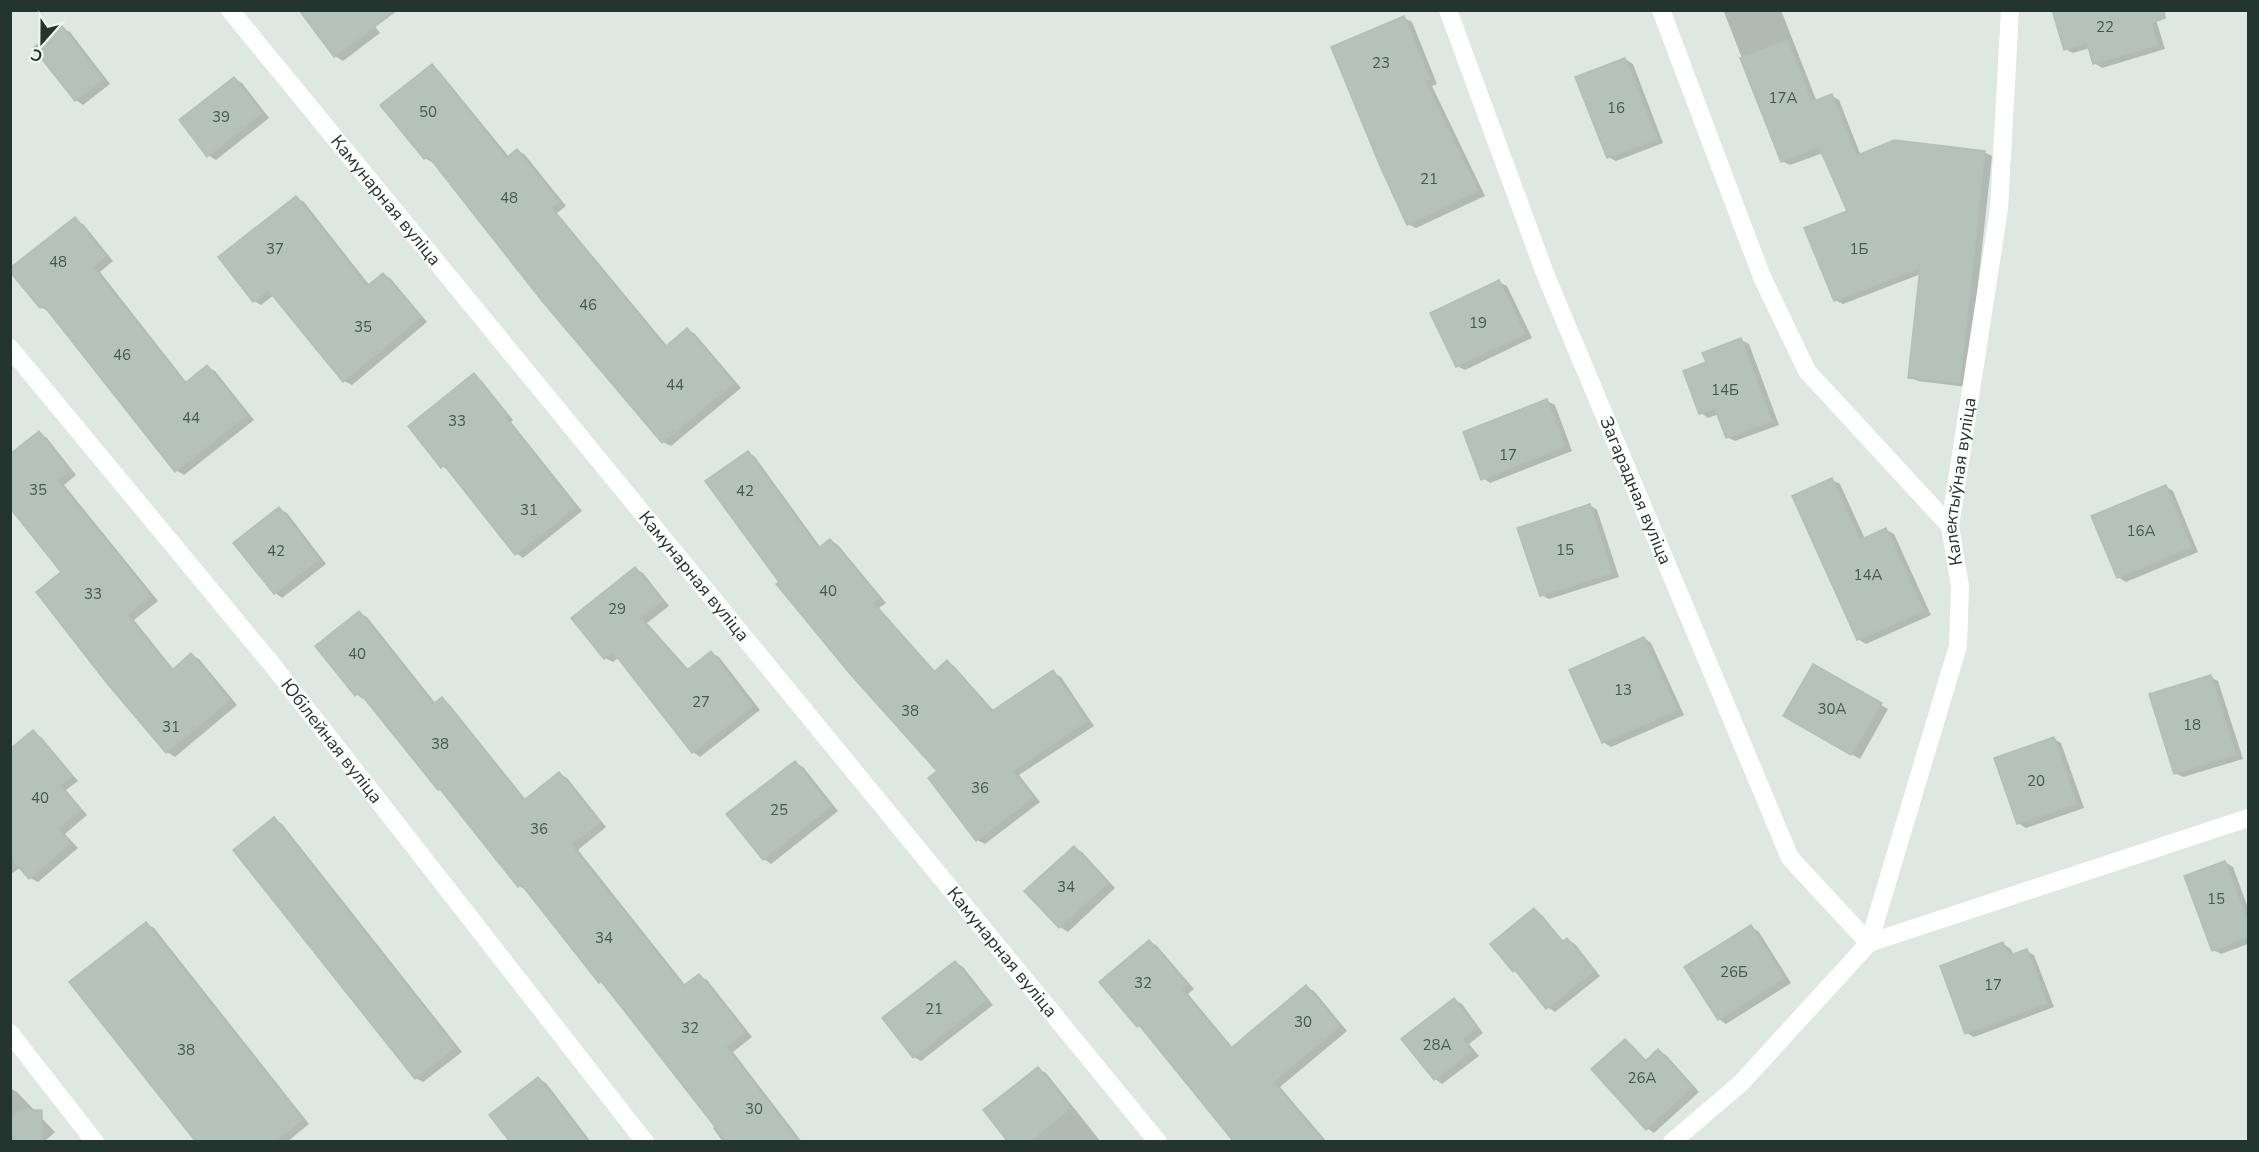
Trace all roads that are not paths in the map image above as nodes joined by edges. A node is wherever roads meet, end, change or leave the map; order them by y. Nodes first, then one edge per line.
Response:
1 (230, 10) edge
2 (1448, 10) edge
3 (1661, 10) edge
4 (2010, 10) edge
5 (10, 348) edge
6 (1950, 526) junction
7 (2248, 818) edge
8 (1869, 943) junction
9 (10, 1033) edge
10 (95, 1142) edge
11 (645, 1142) edge
12 (1158, 1142) edge
13 (1672, 1142) edge

1 - 12 street, Камунарная вуліца
2 - 8 street, Загарадная вуліца
3 - 6 street
4 - 6 street, Калектыўная вуліца
5 - 11 street, Юбілейная вуліца
6 - 8 street, Калектыўная вуліца
7 - 8 street
8 - 13 street
9 - 10 street

